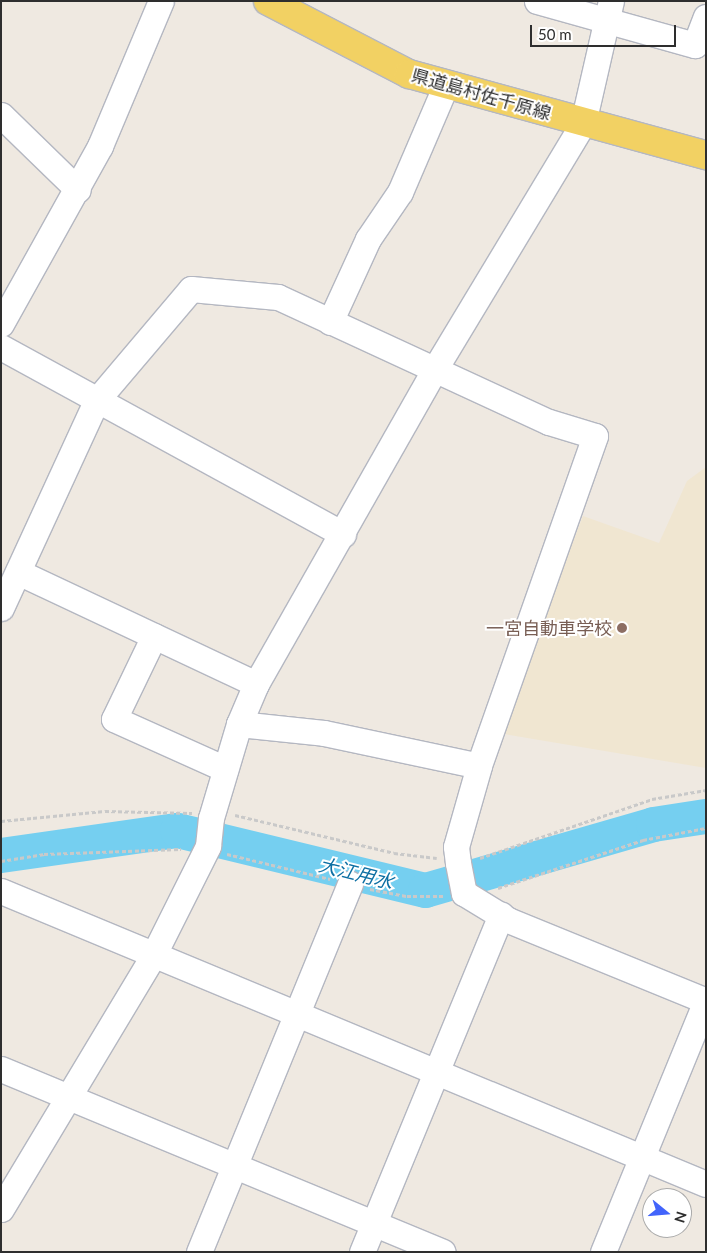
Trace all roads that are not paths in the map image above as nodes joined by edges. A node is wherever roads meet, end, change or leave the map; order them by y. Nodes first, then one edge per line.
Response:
1 (160, 1) edge
2 (268, 1) edge
3 (537, 1) edge
4 (608, 11) edge
5 (706, 17) edge
6 (445, 87) junction
7 (1, 115) edge
8 (583, 123) junction
9 (706, 156) edge
10 (78, 190) junction
11 (330, 322) junction
12 (1, 324) edge
13 (1, 347) edge
14 (436, 367) junction
15 (96, 401) junction
16 (343, 534) junction
17 (18, 572) junction
18 (1, 608) edge
19 (154, 636) junction
20 (256, 684) junction
21 (238, 724) junction
22 (479, 766) junction
23 (225, 770) junction
24 (350, 884) dead end
25 (1, 891) edge
26 (501, 915) junction
27 (154, 954) junction
28 (706, 1001) edge
29 (298, 1012) junction
30 (1, 1069) edge
31 (440, 1071) junction
32 (70, 1097) junction
33 (641, 1157) junction
34 (234, 1165) junction
35 (706, 1184) edge
36 (1, 1210) edge
37 (374, 1223) junction
38 (199, 1252) edge
39 (362, 1252) edge
40 (443, 1252) edge
41 (603, 1252) edge

1 - 10 street
2 - 6 main road, 県道島村佐千原線
3 - 4 street
4 - 5 street
4 - 8 street
6 - 8 main road, 県道島村佐千原線
6 - 11 street
7 - 10 street
8 - 9 main road, 県道島村佐千原線
8 - 14 street
10 - 12 street
11 - 14 street
11 - 15 street
13 - 15 street
14 - 16 street
14 - 22 street
15 - 16 street
15 - 17 street
16 - 20 street
17 - 18 street
17 - 19 street
19 - 20 street
19 - 23 street
20 - 21 street
21 - 22 street
21 - 23 street
22 - 26 street
23 - 27 street
24 - 29 street
25 - 27 street
26 - 28 street
26 - 31 street
27 - 29 street
27 - 32 street
28 - 33 street
29 - 31 street
29 - 34 street
30 - 32 street
31 - 33 street
31 - 37 street
32 - 34 street
32 - 36 street
33 - 35 street
33 - 41 street
34 - 37 street
34 - 38 street
37 - 39 street
37 - 40 street

